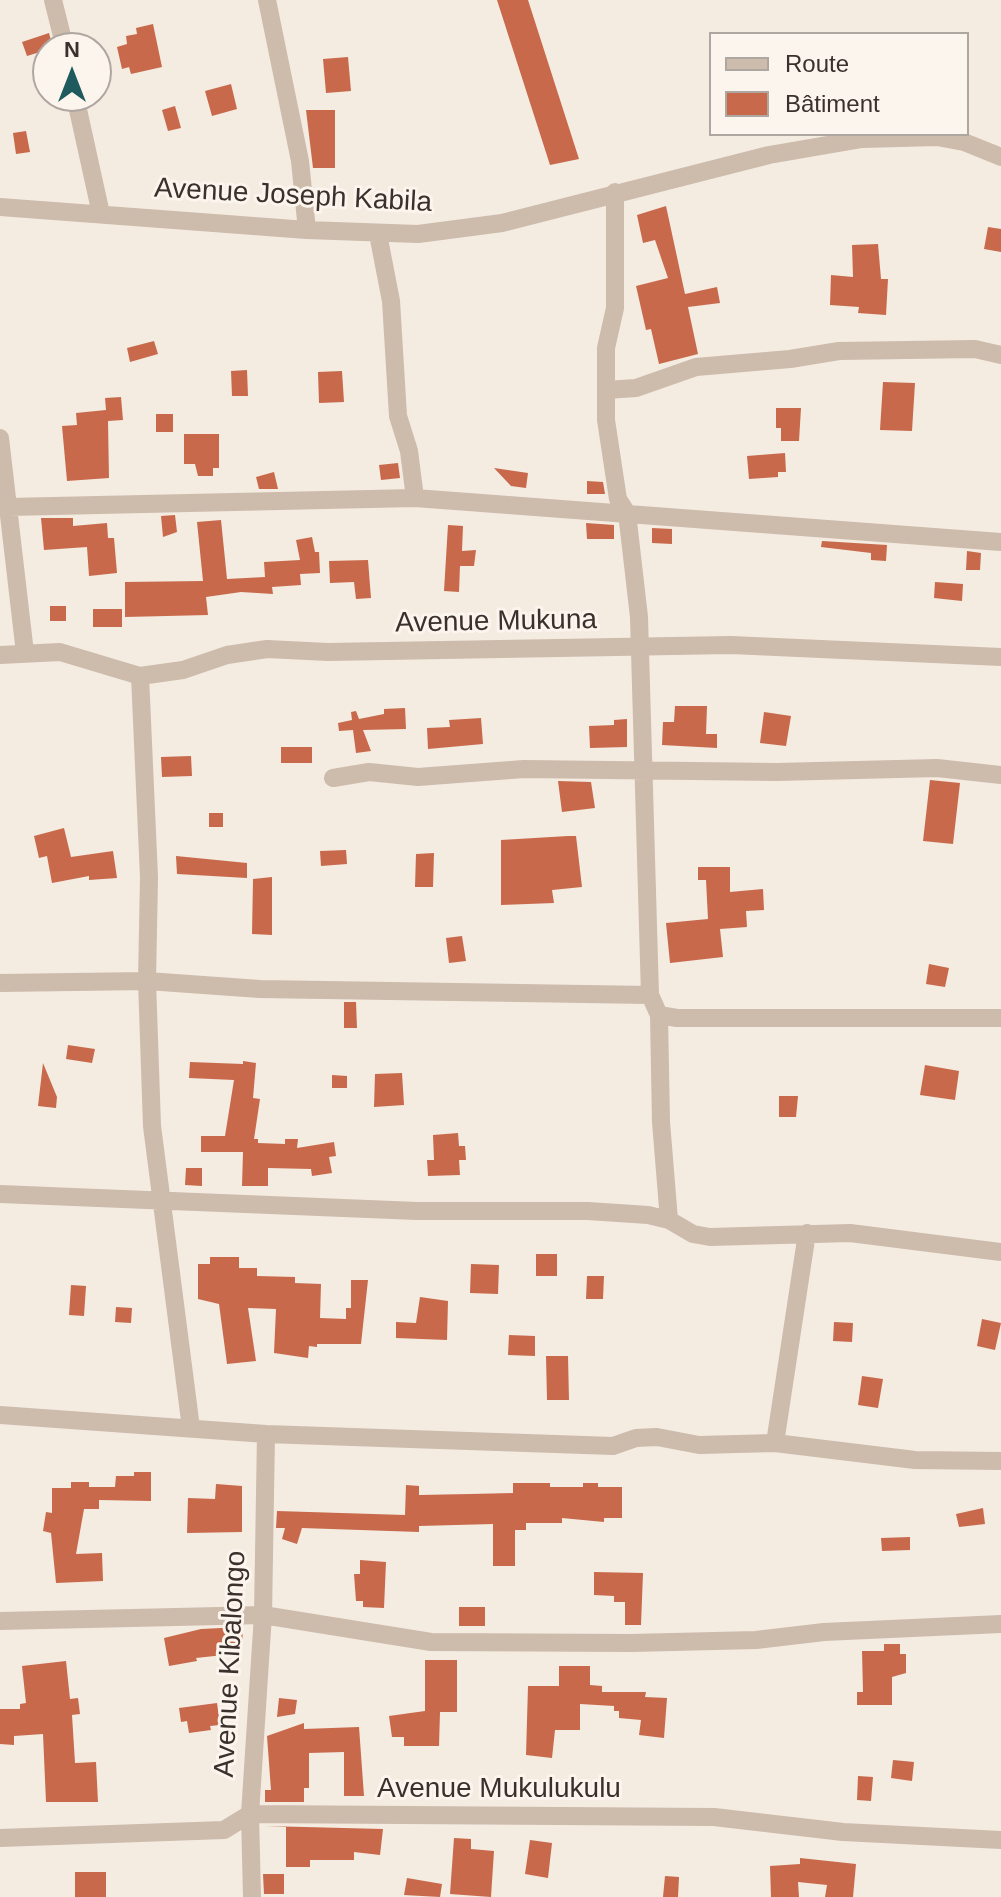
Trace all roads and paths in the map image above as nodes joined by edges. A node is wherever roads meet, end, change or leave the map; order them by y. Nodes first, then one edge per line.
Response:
1 (53, 0) edge
2 (267, 0) edge
3 (61, 32) edge
4 (79, 112) edge
5 (1001, 157) edge
6 (615, 192) junction
7 (0, 207) edge
8 (101, 214) junction
9 (307, 230) junction
10 (378, 234) junction
11 (1001, 355) edge
12 (606, 390) junction
13 (0, 438) edge
14 (415, 498) junction
15 (8, 507) junction
16 (627, 513) junction
17 (1001, 542) edge
18 (640, 649) junction
19 (25, 653) junction
20 (0, 655) edge
21 (1001, 657) edge
22 (140, 676) junction
23 (645, 771) junction
24 (1001, 775) edge
25 (333, 778) dead end
26 (147, 981) junction
27 (0, 983) edge
28 (650, 995) junction
29 (659, 1015) junction
30 (1001, 1018) edge
31 (0, 1194) edge
32 (159, 1202) junction
33 (669, 1220) junction
34 (807, 1233) junction
35 (1001, 1252) edge
36 (0, 1415) edge
37 (191, 1428) junction
38 (266, 1434) junction
39 (775, 1443) junction
40 (1001, 1461) edge
41 (263, 1615) junction
42 (0, 1621) edge
43 (1001, 1624) edge
44 (250, 1814) junction
45 (0, 1838) edge
46 (1001, 1840) edge
47 (252, 1897) edge

1 - 3 street
2 - 9 street
4 - 8 street
5 - 6 street, Avenue Joseph Kabila
6 - 10 street, Avenue Joseph Kabila
6 - 12 street
7 - 8 street, Avenue Joseph Kabila
8 - 9 street, Avenue Joseph Kabila
9 - 10 street, Avenue Joseph Kabila
10 - 14 street
11 - 12 street
12 - 16 street
13 - 15 street
14 - 15 street
14 - 16 street
15 - 19 street
16 - 17 street
16 - 18 street
18 - 21 street, Avenue Mukuna
18 - 22 street, Avenue Mukuna
18 - 23 street
19 - 20 street, Avenue Mukuna
19 - 22 street, Avenue Mukuna
22 - 26 street
23 - 24 street
23 - 25 street
23 - 28 street
26 - 27 street
26 - 28 street
26 - 32 street
28 - 29 street
29 - 30 street
29 - 33 street
31 - 32 street
32 - 33 street
32 - 37 street
33 - 34 street
34 - 35 street
34 - 39 street
36 - 37 street
37 - 38 street
38 - 39 street
38 - 41 street, Avenue Kibalongo
39 - 40 street
41 - 42 street
41 - 43 street
41 - 44 street, Avenue Kibalongo
44 - 45 street, Avenue Mukulukulu
44 - 46 street, Avenue Mukulukulu
44 - 47 street, Avenue Kibalongo

